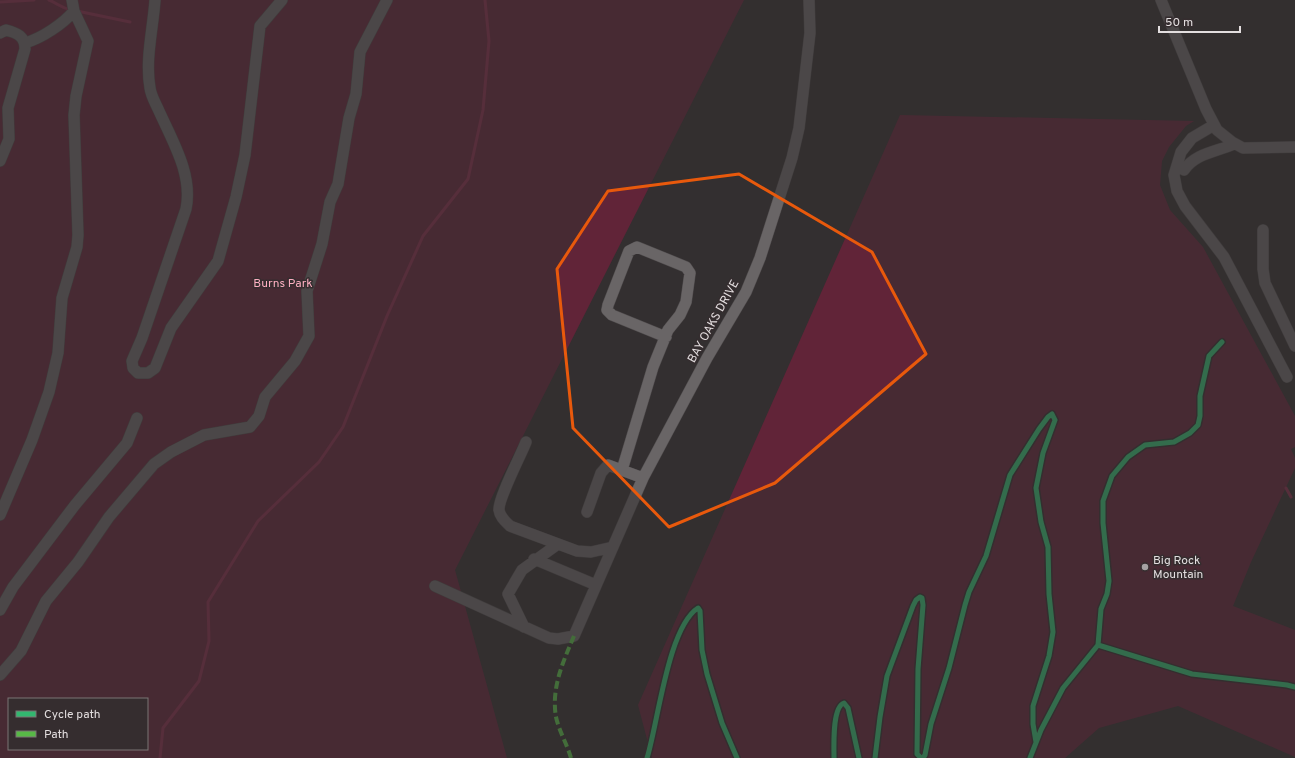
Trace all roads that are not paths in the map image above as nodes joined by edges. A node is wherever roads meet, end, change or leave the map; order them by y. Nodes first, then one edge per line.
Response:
1 (156, 0) edge
2 (282, 0) edge
3 (387, 0) edge
4 (809, 0) edge
5 (1161, 0) edge
6 (73, 5) edge
7 (0, 33) edge
8 (25, 44) junction
9 (1214, 125) junction
10 (1234, 144) junction
11 (1295, 147) edge
12 (0, 161) edge
13 (1184, 170) dead end
14 (1263, 230) dead end
15 (666, 337) junction
16 (1295, 346) edge
17 (1287, 377) dead end
18 (138, 418) dead end
19 (526, 442) dead end
20 (622, 470) junction
21 (643, 478) junction
22 (587, 512) dead end
23 (0, 514) edge
24 (558, 544) junction
25 (613, 548) junction
26 (534, 559) junction
27 (596, 585) junction
28 (435, 586) dead end
29 (0, 610) edge
30 (524, 627) junction
31 (0, 675) edge

1 - 2 street
3 - 31 street
4 - 21 street, BAY OAKS DRIVE
5 - 9 street
6 - 8 street
6 - 23 street
7 - 8 street
8 - 12 street
9 - 10 street
9 - 17 street
10 - 11 street
10 - 13 street
14 - 16 street
15 - 15 street
15 - 20 street
18 - 29 street
19 - 24 street
20 - 21 street
20 - 22 street
21 - 25 street, BAY OAKS DRIVE
24 - 25 street
24 - 26 street
25 - 27 street, BAY OAKS DRIVE
26 - 27 street
26 - 30 street
27 - 30 street, BAY OAKS DRIVE
28 - 30 street

